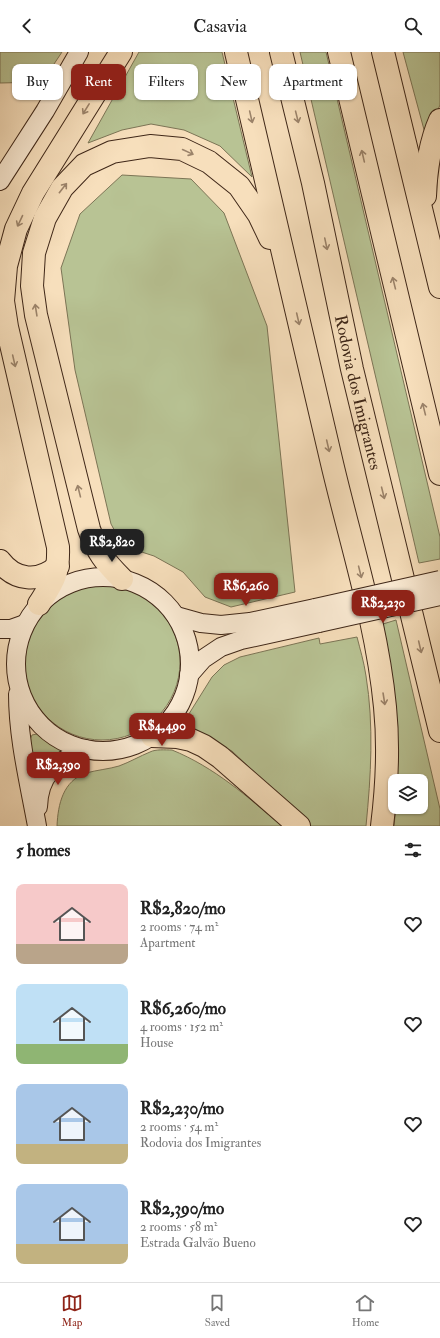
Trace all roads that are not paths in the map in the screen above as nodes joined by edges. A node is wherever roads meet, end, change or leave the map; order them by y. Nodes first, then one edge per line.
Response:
1 (79, 52) edge
2 (121, 52) edge
3 (236, 52) edge
4 (281, 52) edge
5 (339, 52) edge
6 (383, 52) edge
7 (440, 120) edge
8 (0, 181) edge
9 (424, 220) junction
10 (289, 281) junction
11 (440, 286) edge
12 (440, 474) edge
13 (0, 560) edge
14 (58, 566) junction
15 (122, 579) junction
16 (440, 580) edge
17 (440, 596) edge
18 (39, 604) junction
19 (176, 616) junction
20 (317, 616) junction
21 (25, 624) junction
22 (0, 630) edge
23 (17, 649) junction
24 (189, 675) junction
25 (18, 685) junction
26 (440, 731) edge
27 (152, 736) junction
28 (85, 749) junction
29 (37, 826) edge
30 (299, 826) edge
31 (382, 826) edge

1 - 8 main road
2 -> 14 highway
3 -> 10 highway
4 -> 26 highway, Rodovia dos Imigrantes
12 -> 5 highway
6 - 9 highway
7 - 9 highway
9 - 11 highway
15 -> 10 highway
10 -> 31 highway
13 - 14 highway
14 - 18 highway
15 - 18 main road
15 - 19 main road
16 - 20 main road, bridge
17 - 20 main road, bridge
18 - 21 main road
19 - 20 main road
19 - 24 main road
20 - 24 main road
21 - 22 main road
21 - 23 main road
22 - 23 main road
23 - 25 main road
24 - 27 main road
25 - 28 main road
25 - 29 main road
27 - 28 main road
27 - 30 highway
28 - 29 main road

